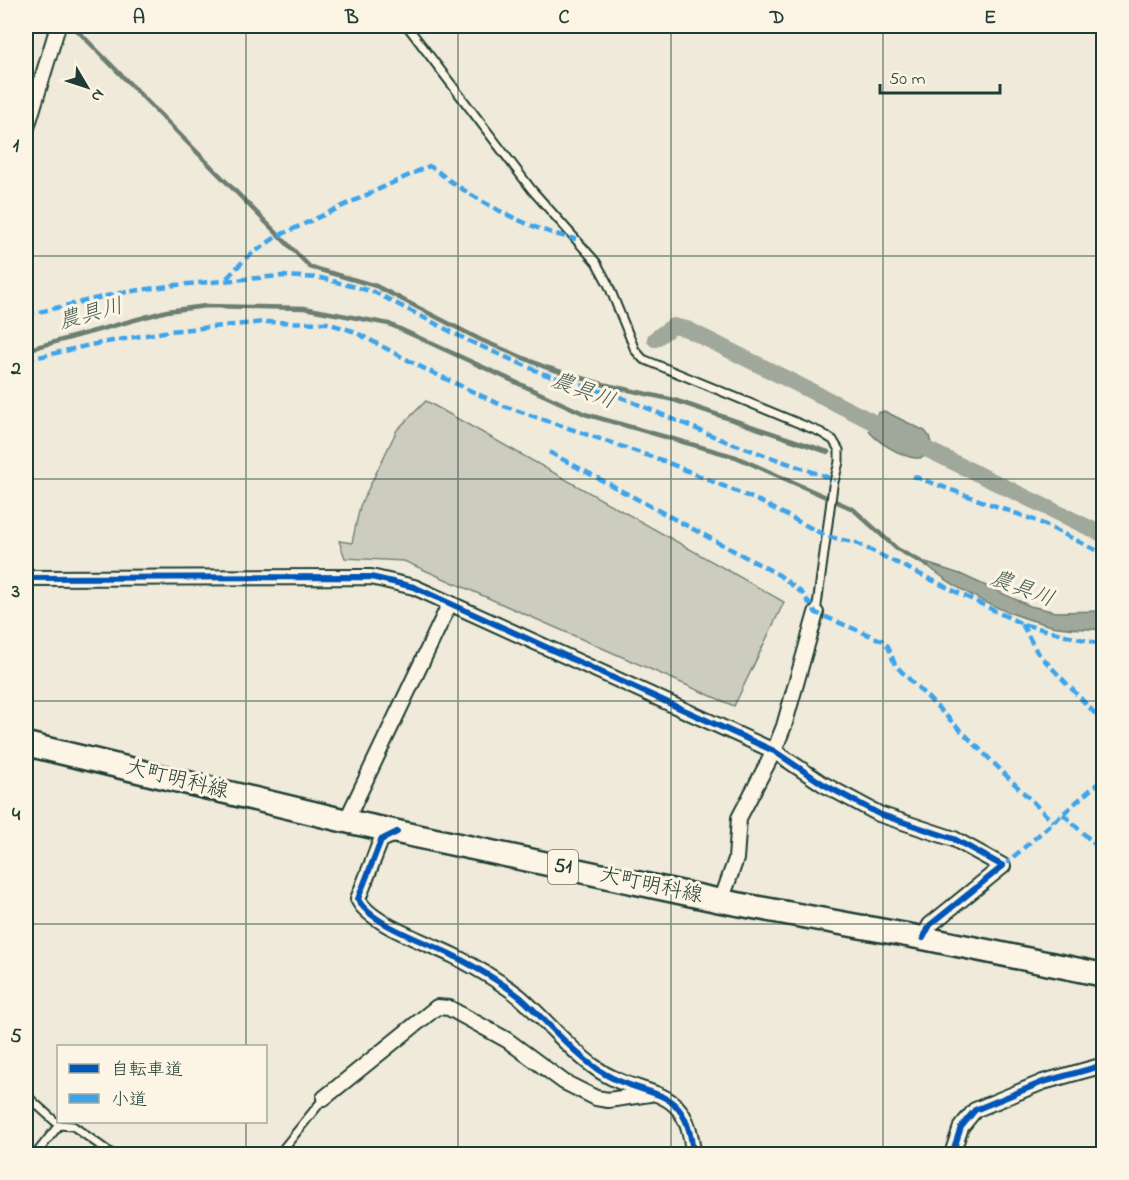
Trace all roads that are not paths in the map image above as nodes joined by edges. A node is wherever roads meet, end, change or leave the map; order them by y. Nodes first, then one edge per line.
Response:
1 (58, 26) edge
2 (406, 26) edge
3 (26, 131) edge
4 (26, 578) edge
5 (450, 603) junction
6 (816, 613) joint
7 (26, 744) edge
8 (774, 751) junction
9 (346, 821) junction
10 (397, 832) junction
11 (721, 901) junction
12 (923, 938) junction
13 (1104, 975) edge
14 (1104, 1065) edge
15 (656, 1093) junction
16 (26, 1095) edge
17 (324, 1098) joint
18 (59, 1125) junction
19 (36, 1155) edge
20 (112, 1155) edge
21 (279, 1155) edge
22 (693, 1155) edge
23 (952, 1155) edge

1 - 3 street
2 - 6 lane
4 - 5 street
5 - 8 street
5 - 9 street
6 - 8 street
7 - 9 main road, 大町明科線 / 51
8 - 11 street
8 - 12 street
9 - 10 main road, 大町明科線 / 51
10 - 11 main road, 大町明科線 / 51
10 - 15 street
11 - 12 main road, 大町明科線 / 51
12 - 13 main road, 大町明科線 / 51
14 - 23 street
15 - 17 street
15 - 22 street
16 - 18 lane
17 - 21 lane
18 - 19 lane
18 - 20 lane

